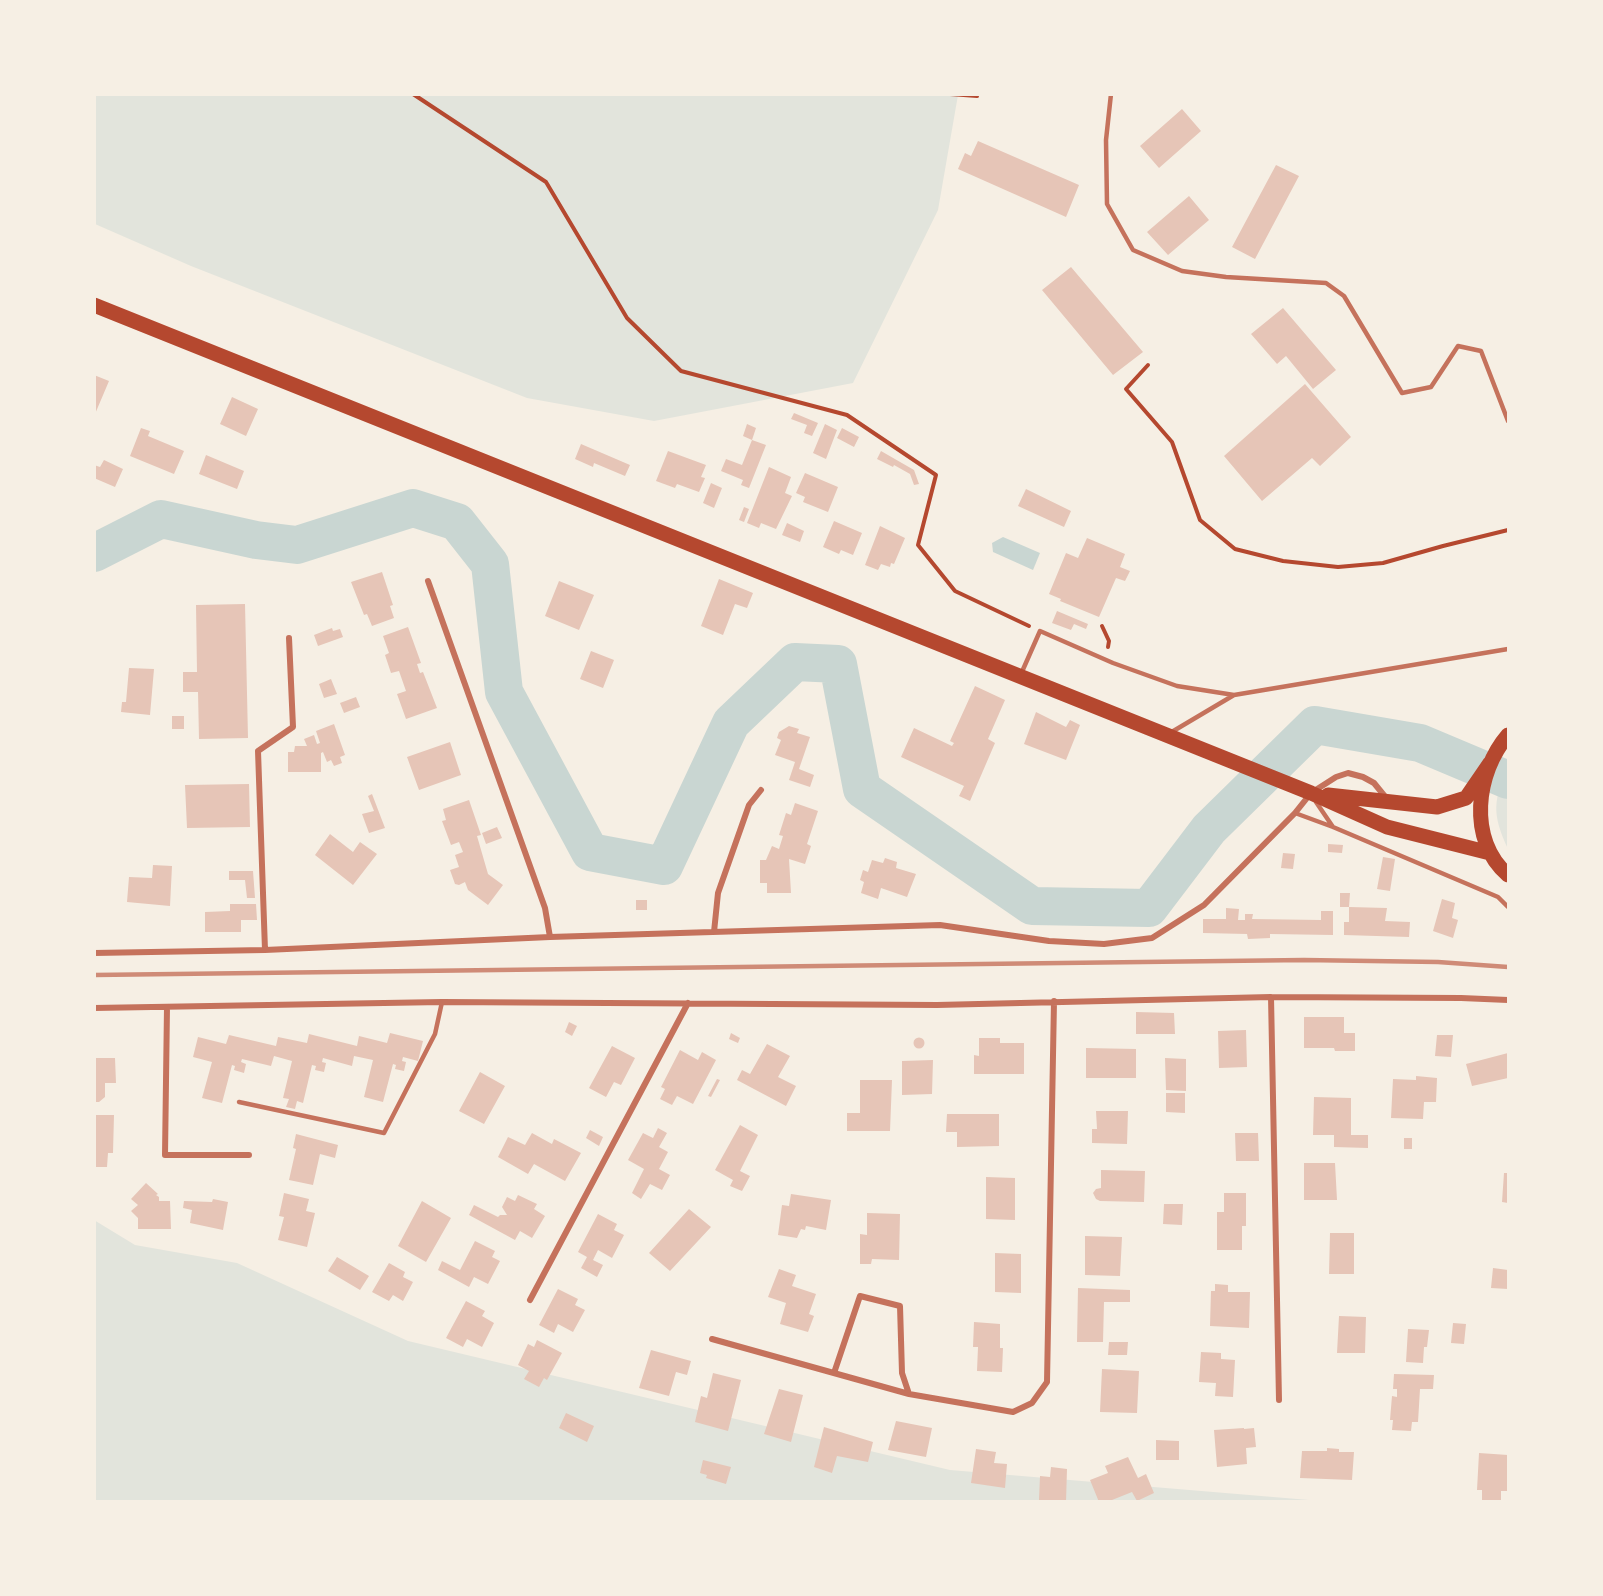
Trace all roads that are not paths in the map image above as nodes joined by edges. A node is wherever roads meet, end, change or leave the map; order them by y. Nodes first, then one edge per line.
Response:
1 (1111, 94) edge
2 (94, 305) edge
3 (1509, 421) edge
4 (428, 581) dead end
5 (289, 638) dead end
6 (1509, 649) edge
7 (1020, 677) junction
8 (1234, 695) junction
9 (1509, 735) edge
10 (1165, 736) junction
11 (1490, 763) junction
12 (761, 790) dead end
13 (1311, 793) junction
14 (1390, 803) junction
15 (1295, 813) junction
16 (1333, 827) junction
17 (1490, 853) junction
18 (1509, 875) edge
19 (1509, 907) edge
20 (714, 932) junction
21 (550, 937) junction
22 (265, 950) junction
23 (94, 953) edge
24 (1271, 997) junction
25 (1509, 1000) edge
26 (1054, 1001) junction
27 (442, 1002) junction
28 (688, 1003) junction
29 (167, 1007) junction
30 (94, 1008) edge
31 (239, 1102) dead end
32 (249, 1155) dead end
33 (530, 1300) dead end
34 (712, 1339) dead end
35 (834, 1373) junction
36 (909, 1394) junction
37 (1279, 1400) dead end

1 - 3 lane
2 - 7 main road
4 - 21 street
5 - 22 street
6 - 8 lane
7 - 8 lane
7 - 10 main road
8 - 10 lane
9 - 11 main road
10 - 13 main road
11 - 14 main road
11 - 17 main road
12 - 20 street
13 - 14 main road
13 - 14 street
13 - 15 street
13 - 16 lane
13 - 17 main road
15 - 16 lane
15 - 20 street
16 - 19 lane
17 - 18 main road
20 - 21 street
21 - 22 street
22 - 23 street
24 - 25 street
24 - 26 street
24 - 37 street
26 - 28 street
26 - 36 street
27 - 28 street
27 - 29 street
27 - 31 lane
28 - 33 street
29 - 30 street
29 - 32 street
34 - 35 street
35 - 36 street
35 - 36 street

